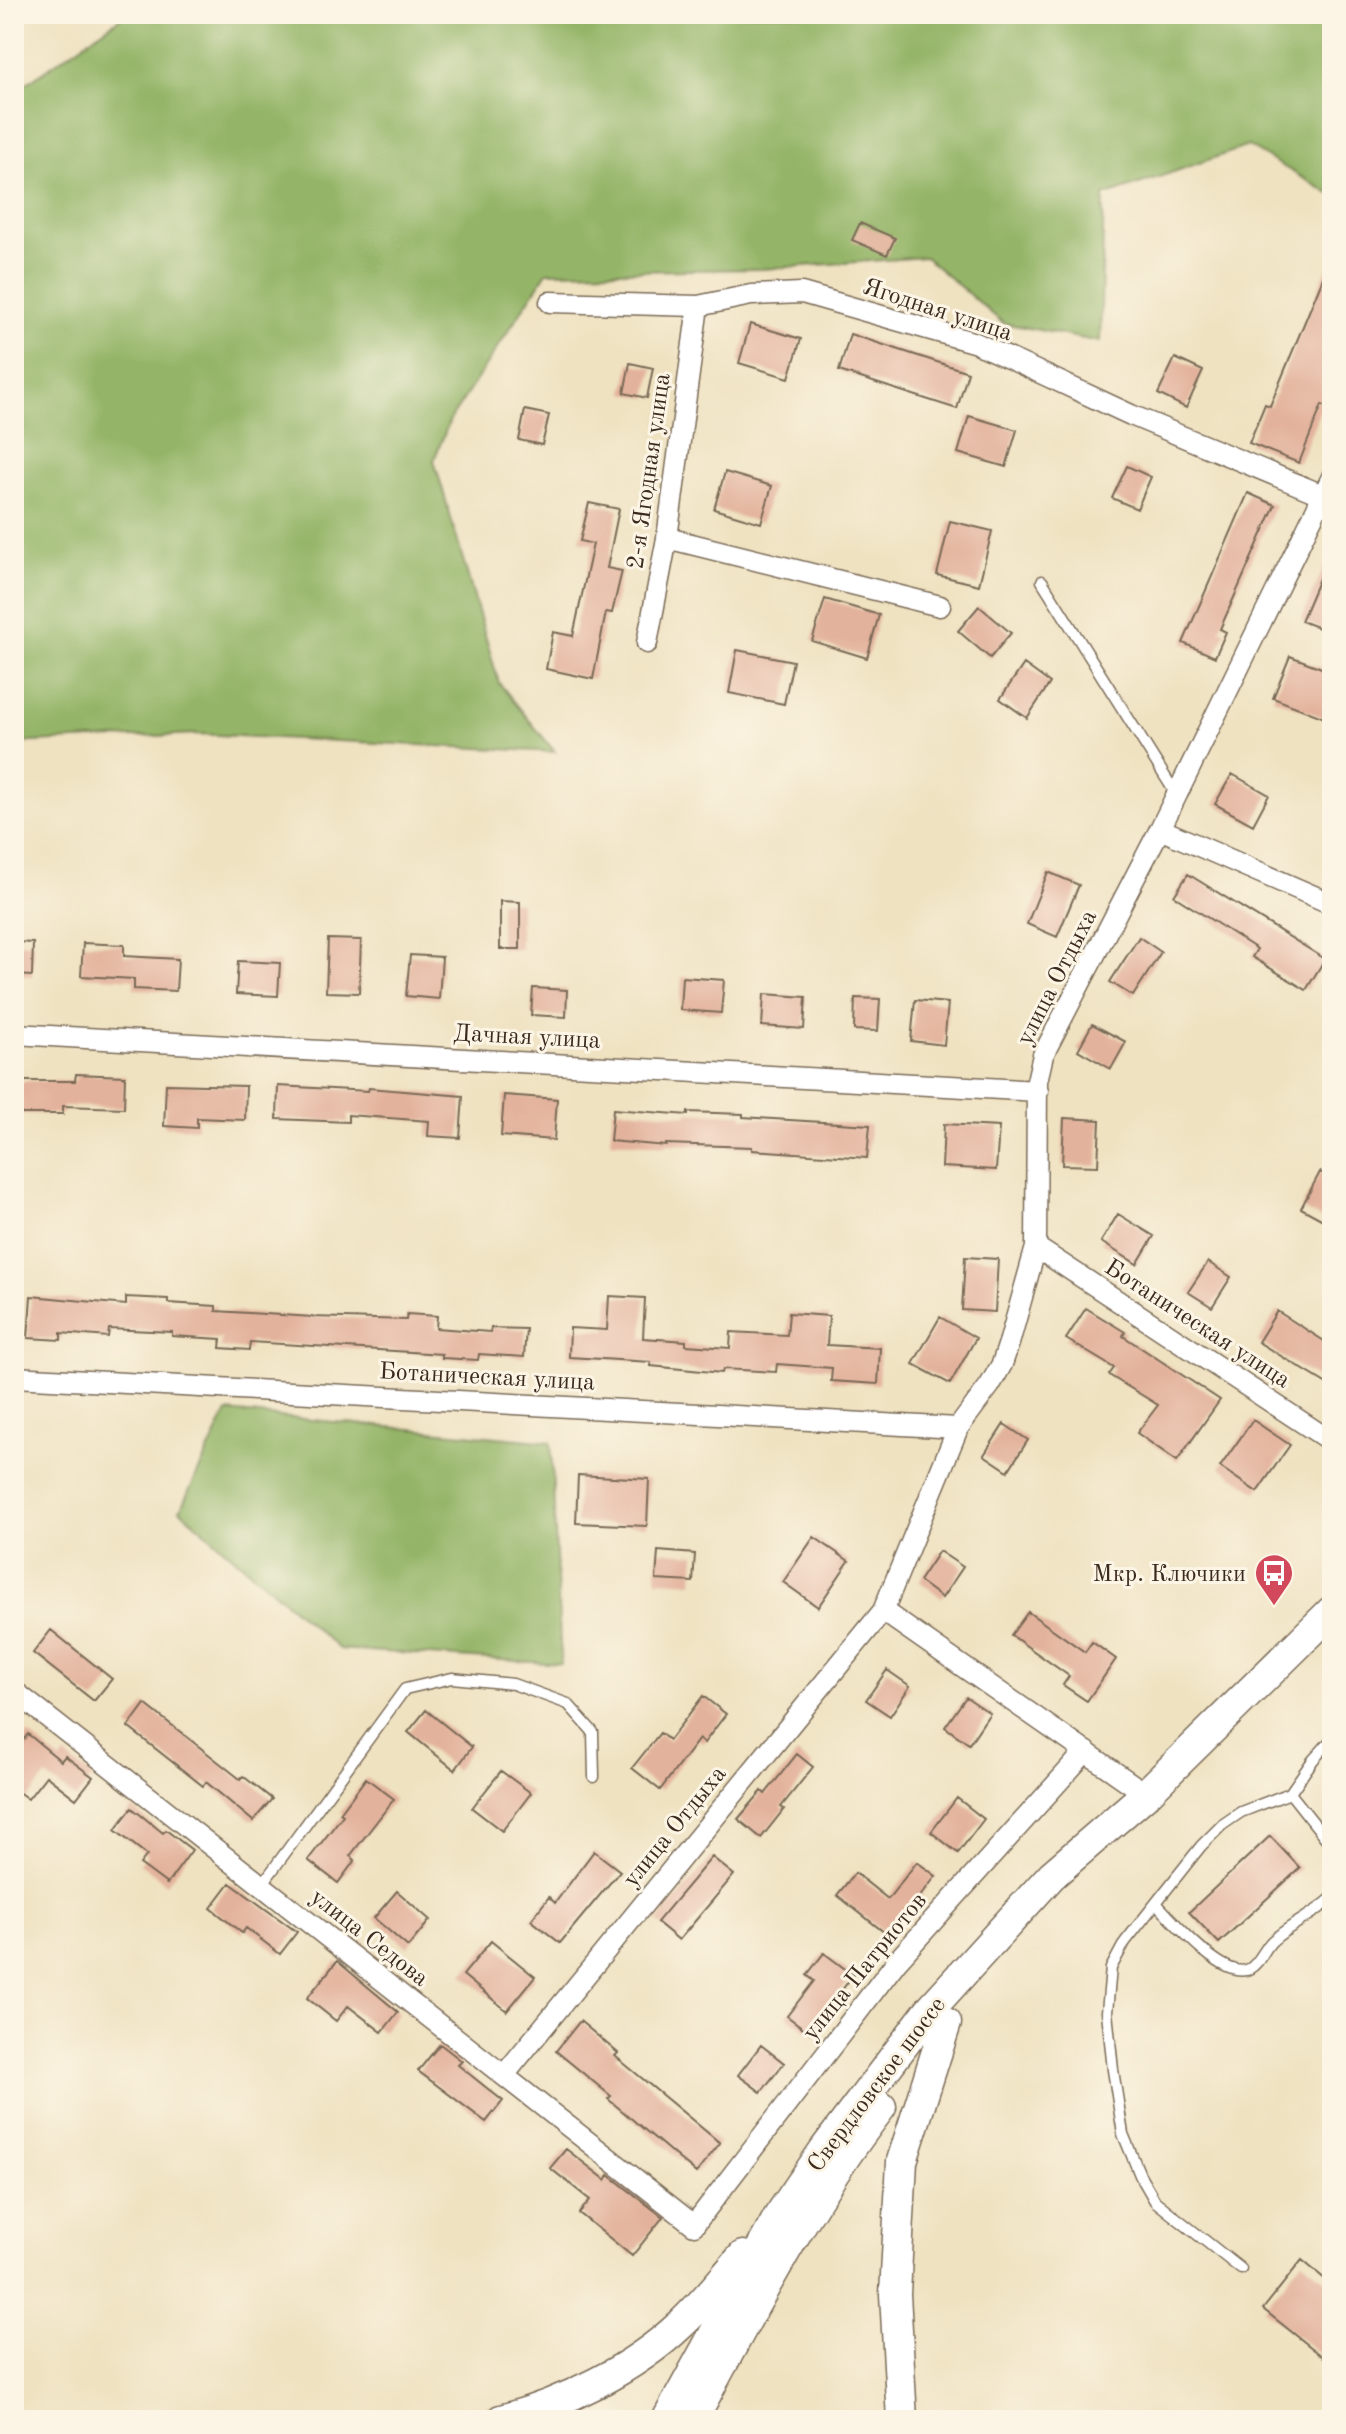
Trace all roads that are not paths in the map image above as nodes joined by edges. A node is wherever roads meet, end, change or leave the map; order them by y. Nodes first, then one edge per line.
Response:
1 (550, 302) dead end
2 (698, 306) junction
3 (1330, 491) edge
4 (667, 538) junction
5 (1042, 581) dead end
6 (940, 606) dead end
7 (647, 643) dead end
8 (1177, 795) junction
9 (1160, 829) junction
10 (1332, 904) edge
11 (14, 1034) edge
12 (1038, 1091) junction
13 (1036, 1247) junction
14 (14, 1377) edge
15 (958, 1428) junction
16 (1332, 1442) edge
17 (883, 1611) junction
18 (1332, 1611) edge
19 (14, 1691) edge
20 (1332, 1739) edge
21 (1086, 1751) junction
22 (594, 1777) dead end
23 (1290, 1793) junction
24 (1146, 1794) junction
25 (1332, 1846) edge
26 (261, 1886) junction
27 (1332, 1898) edge
28 (1157, 1904) junction
29 (946, 2023) junction
30 (505, 2074) junction
31 (779, 2216) junction
32 (694, 2225) joint
33 (1241, 2269) dead end
34 (501, 2420) edge
35 (667, 2420) edge
36 (692, 2420) edge
37 (902, 2420) edge

1 - 2 street, Ягодная улица
2 - 3 street, Ягодная улица
2 - 4 street, 2-я Ягодная улица
3 - 8 street, улица Отдыха
4 - 6 street
4 - 7 street, 2-я Ягодная улица
5 - 8 lane
8 - 9 street, улица Отдыха
9 - 10 street
9 - 12 street, улица Отдыха
11 - 12 street, Дачная улица
12 - 13 street, улица Отдыха
13 - 15 street, улица Отдыха
13 - 16 street, Ботаническая улица
14 - 15 street, Ботаническая улица
15 - 17 street, улица Отдыха
17 - 21 street
17 - 30 street, улица Отдыха
18 - 24 main road, Свердловское шоссе
19 - 26 street, улица Седова
20 - 23 lane
21 - 24 street
21 - 32 street, улица Патриотов
22 - 26 lane
23 - 25 lane
23 - 28 lane
24 - 29 main road, Свердловское шоссе
24 - 31 main road, Свердловское шоссе
26 - 30 street, улица Седова
27 - 28 lane
28 - 33 lane
29 - 36 main road, Свердловское шоссе
29 - 37 main road
30 - 32 street, улица Седова
31 - 34 main road
31 - 35 main road, Свердловское шоссе

